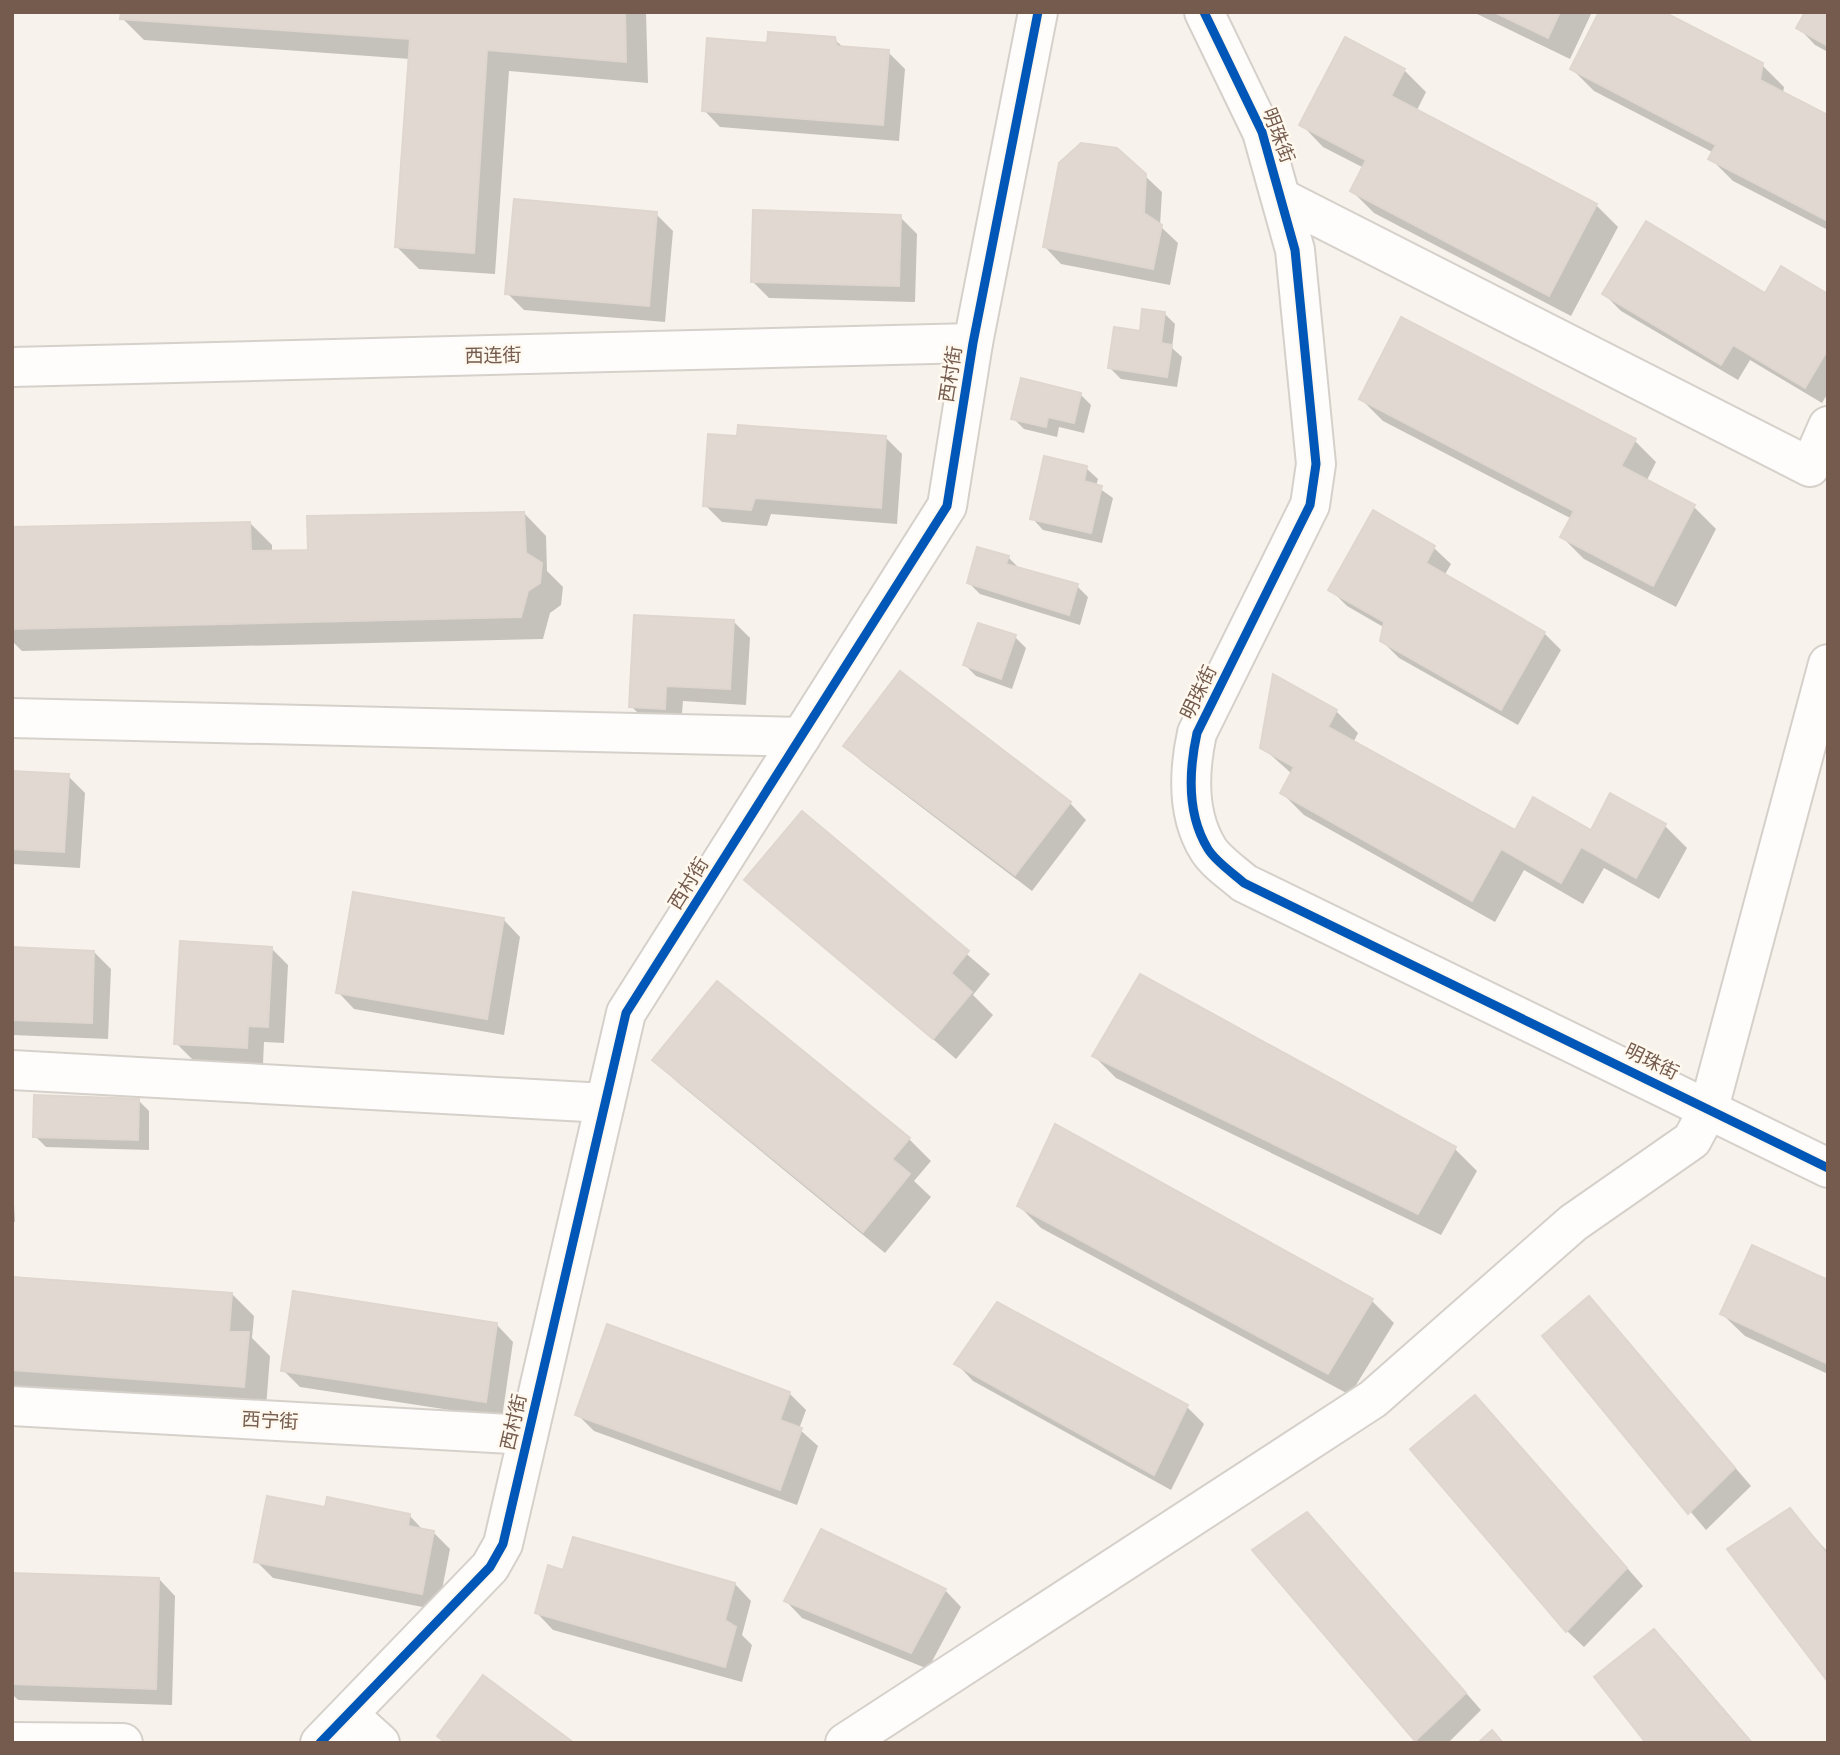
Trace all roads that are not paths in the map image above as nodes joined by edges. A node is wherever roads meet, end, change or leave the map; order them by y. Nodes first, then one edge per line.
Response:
1 (1038, 12) edge
2 (1204, 12) edge
3 (1283, 199) junction
4 (973, 343) junction
5 (12, 367) edge
6 (1828, 426) edge
7 (1828, 664) edge
8 (12, 718) edge
9 (801, 737) junction
10 (12, 1070) edge
11 (605, 1103) junction
12 (1709, 1108) junction
13 (1828, 1168) edge
14 (12, 1406) edge
15 (528, 1435) junction
16 (349, 1715) junction
17 (12, 1742) edge
18 (123, 1743) edge
19 (320, 1743) edge
20 (380, 1743) edge
21 (845, 1743) edge

1 - 4 street, 西村街
2 - 3 street, 明珠街
3 - 6 street
3 - 12 street, 明珠街
4 - 5 street, 西连街
4 - 9 street, 西村街
7 - 12 street
8 - 9 street
9 - 11 street, 西村街
10 - 11 street
11 - 15 street, 西村街
12 - 13 street, 明珠街
12 - 21 street
14 - 15 street, 西宁街
15 - 16 street, 西村街
16 - 19 street, 西村街
16 - 20 street
17 - 18 street

